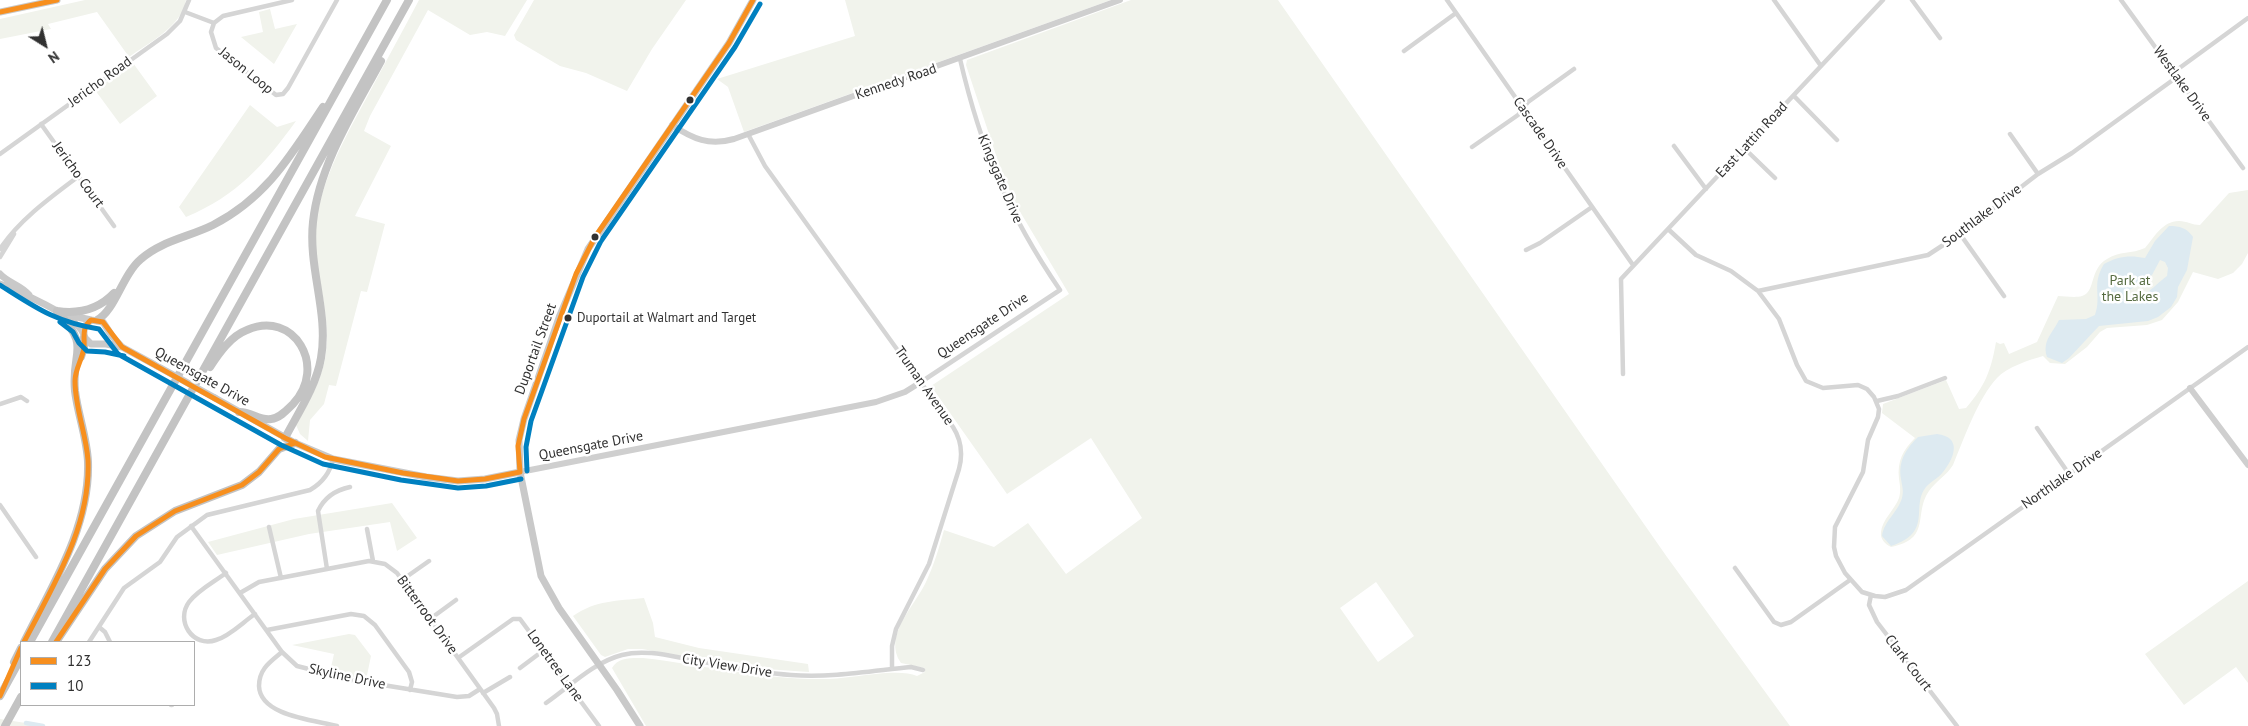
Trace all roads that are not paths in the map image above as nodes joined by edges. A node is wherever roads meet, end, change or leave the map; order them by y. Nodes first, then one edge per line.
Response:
1 (57, 0) edge
2 (188, 0) edge
3 (292, 0) edge
4 (336, 0) edge
5 (387, 0) edge
6 (409, 0) edge
7 (753, 0) edge
8 (1120, 0) edge
9 (1447, 0) edge
10 (1774, 0) edge
11 (1883, 0) edge
12 (1912, 0) edge
13 (2122, 0) edge
14 (0, 12) edge
15 (185, 12) junction
16 (1456, 13) junction
17 (2248, 18) edge
18 (214, 23) junction
19 (393, 29) junction
20 (1940, 38) dead end
21 (1404, 50) dead end
22 (960, 59) junction
23 (1822, 66) junction
24 (1574, 69) dead end
25 (348, 70) junction
26 (2174, 72) junction
27 (2177, 77) junction
28 (1794, 96) junction
29 (1523, 108) junction
30 (42, 124) junction
31 (672, 125) junction
32 (748, 134) junction
33 (2010, 134) dead end
34 (1838, 140) dead end
35 (1674, 146) dead end
36 (1472, 148) dead end
37 (1744, 148) junction
38 (0, 154) edge
39 (2242, 168) dead end
40 (2038, 174) junction
41 (79, 176) junction
42 (1775, 178) dead end
43 (1706, 189) junction
44 (1592, 207) junction
45 (114, 226) dead end
46 (18, 229) junction
47 (1668, 229) junction
48 (1960, 234) junction
49 (0, 249) edge
50 (1526, 250) dead end
51 (0, 258) edge
52 (1633, 265) junction
53 (0, 274) edge
54 (0, 284) edge
55 (118, 289) junction
56 (1060, 290) joint
57 (1758, 290) junction
58 (2004, 296) dead end
59 (31, 297) junction
60 (56, 312) junction
61 (94, 320) junction
62 (84, 335) junction
63 (122, 347) junction
64 (2248, 347) edge
65 (75, 373) junction
66 (1623, 374) dead end
67 (1945, 378) dead end
68 (922, 382) junction
69 (2190, 388) junction
70 (27, 400) dead end
71 (1877, 401) junction
72 (0, 404) edge
73 (182, 408) junction
74 (238, 412) junction
75 (2037, 428) dead end
76 (285, 438) junction
77 (295, 443) junction
78 (333, 459) junction
79 (2248, 465) edge
80 (520, 472) junction
81 (2069, 474) junction
82 (350, 487) dead end
83 (0, 505) edge
84 (191, 526) junction
85 (269, 527) dead end
86 (367, 530) dead end
87 (36, 557) dead end
88 (372, 560) junction
89 (429, 561) dead end
90 (1735, 568) dead end
91 (327, 569) junction
92 (226, 573) junction
93 (281, 578) junction
94 (402, 580) junction
95 (1850, 580) junction
96 (240, 593) junction
97 (1870, 595) junction
98 (456, 600) dead end
99 (255, 614) junction
100 (430, 619) junction
101 (99, 627) junction
102 (267, 630) junction
103 (24, 641) edge
104 (31, 641) edge
105 (53, 641) edge
106 (57, 641) edge
107 (90, 641) edge
108 (110, 641) edge
109 (20, 650) edge
110 (544, 650) junction
111 (282, 652) junction
112 (458, 658) junction
113 (20, 660) edge
114 (600, 665) junction
115 (520, 668) dead end
116 (892, 669) junction
117 (923, 670) dead end
118 (510, 677) dead end
119 (570, 686) junction
120 (5, 688) junction
121 (410, 690) junction
122 (482, 691) junction
123 (0, 696) edge
124 (20, 699) edge
125 (546, 703) dead end
126 (5, 726) edge
127 (337, 726) edge
128 (499, 726) edge
129 (599, 726) edge
130 (640, 726) edge
131 (1957, 726) edge

1 - 14 main road
2 - 15 street, Jericho Road
3 - 18 street
4 - 18 street, Jason Loop
5 - 25 highway
6 - 19 highway
7 - 31 main road, Duportail Street
8 - 22 street, Kennedy Road
9 - 16 street, Cascade Drive
10 - 23 street
11 - 23 street, East Lattin Road
12 - 20 street
13 - 26 street, Westlake Drive
15 - 18 street
15 - 30 street, Jericho Road
16 - 21 street
16 - 29 street, Cascade Drive
17 - 26 street
19 - 73 highway
19 - 76 highway
22 - 32 street, Kennedy Road
22 - 56 street, Kingsgate Drive
23 - 28 street, East Lattin Road
24 - 29 street
25 - 55 highway
25 - 104 highway
26 - 27 street, Westlake Drive
27 - 39 street, Westlake Drive
27 - 40 street, Southlake Drive
28 - 34 street
28 - 37 street, East Lattin Road
29 - 36 street
29 - 44 street, Cascade Drive
30 - 38 street, Jericho Road
30 - 41 street, Jericho Court
31 - 32 street, Kennedy Road
31 - 80 main road, Duportail Street
32 - 68 street, Truman Avenue
33 - 40 street
35 - 43 street
37 - 42 street
37 - 43 street, East Lattin Road
40 - 48 street, Southlake Drive
41 - 45 street, Jericho Court
41 - 46 street
43 - 47 street, East Lattin Road
44 - 50 street
44 - 52 street, Cascade Drive
46 - 49 street
46 - 51 street
47 - 52 street, East Lattin Road
47 - 57 street
48 - 57 street, Southlake Drive
48 - 58 street
52 - 66 street, East Lattin Road
53 - 59 main road
54 - 59 main road
55 - 60 highway
55 - 61 highway
56 - 68 street, Queensgate Drive
57 - 71 street
59 - 60 main road
60 - 61 main road
60 - 62 main road
60 - 65 highway
61 - 62 main road
61 - 63 main road
62 - 63 main road
62 - 65 highway
63 - 74 main road, Queensgate Drive, bridge
64 - 69 street, Northlake Drive
65 - 103 highway
67 - 71 street
68 - 80 street, Queensgate Drive
68 - 116 street, Truman Avenue
69 - 79 street
69 - 81 street, Northlake Drive
70 - 72 street
71 - 95 street
73 - 74 highway
73 - 105 highway
74 - 76 main road, Queensgate Drive
75 - 81 street
76 - 77 main road, Queensgate Drive
77 - 78 main road, Queensgate Drive
77 - 106 highway
78 - 80 main road, Queensgate Drive
78 - 84 street
80 - 114 main road, Duportail Street
81 - 97 street, Northlake Drive
82 - 91 street
83 - 87 street
84 - 92 street, Skyline Drive
84 - 101 street
85 - 93 street
86 - 88 street
88 - 91 street
88 - 94 street, Bitterroot Drive
89 - 94 street
90 - 95 street
91 - 93 street
92 - 96 street, Skyline Drive
92 - 99 street
93 - 96 street
94 - 100 street, Bitterroot Drive
95 - 97 street
96 - 99 street, Skyline Drive
97 - 131 street, Clark Court
98 - 100 street
99 - 102 street, Skyline Drive
100 - 112 street, Bitterroot Drive
101 - 107 street
101 - 108 street
102 - 111 street, Skyline Drive
102 - 121 street
109 - 120 highway
110 - 112 street, Lonetree Lane
110 - 115 street
110 - 119 street, Lonetree Lane
111 - 121 street, Skyline Drive
111 - 127 street
112 - 122 street, Bitterroot Drive
113 - 120 highway
114 - 116 street, City View Drive
114 - 119 street, City View Drive
114 - 130 main road, Duportail Street
116 - 117 street, City View Drive
118 - 122 street, Skyline Drive
119 - 125 street, City View Drive
119 - 129 street, Lonetree Lane
120 - 123 highway
121 - 122 street, Skyline Drive
122 - 128 street, Bitterroot Drive
124 - 126 highway

